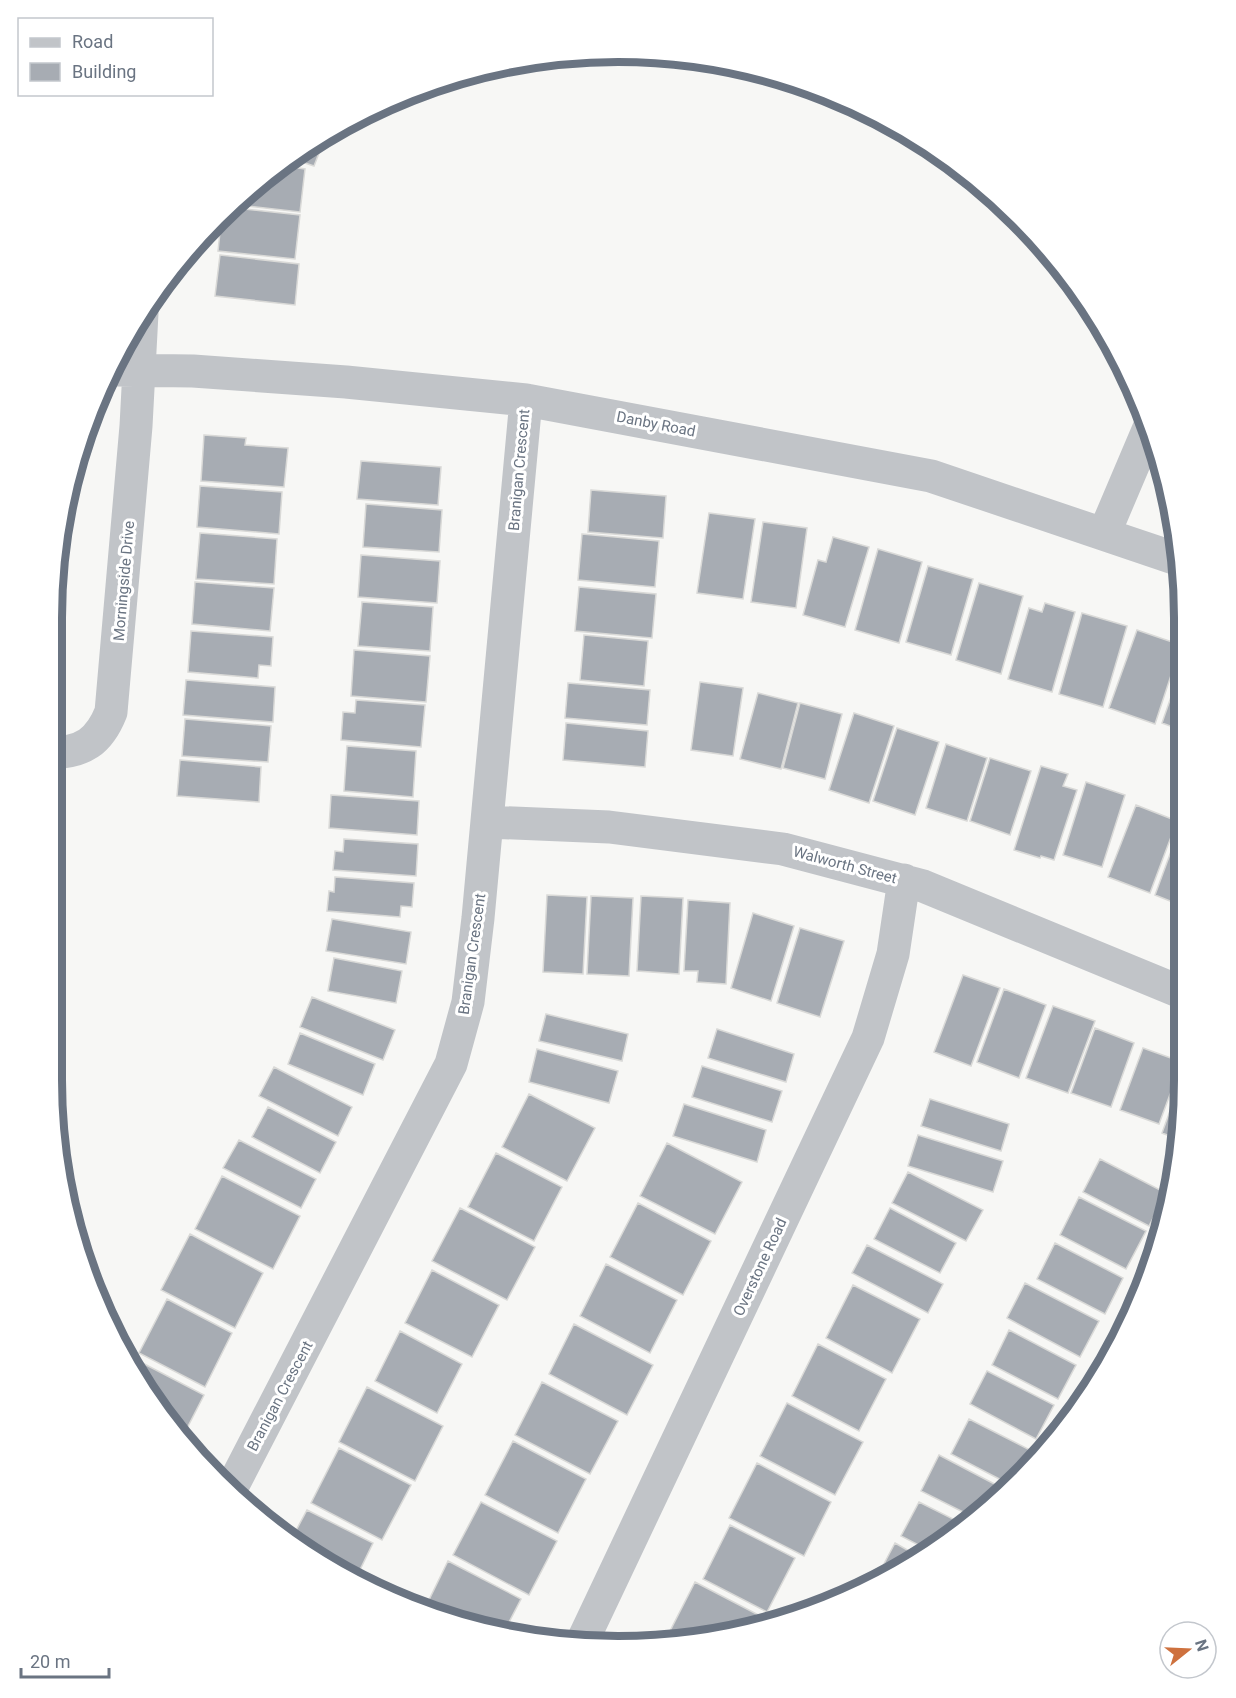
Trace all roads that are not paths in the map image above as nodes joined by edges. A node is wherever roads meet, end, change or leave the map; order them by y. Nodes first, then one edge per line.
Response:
1 (135, 342) edge
2 (128, 370) edge
3 (526, 400) junction
4 (1145, 438) edge
5 (1104, 534) junction
6 (1171, 557) edge
7 (62, 752) edge
8 (487, 822) junction
9 (904, 880) junction
10 (1174, 989) edge
11 (234, 1483) edge
12 (585, 1635) edge

1 - 2 street, Morningside Drive
2 - 3 street, Danby Road
2 - 7 street, Morningside Drive
3 - 5 street, Danby Road
3 - 8 street, Branigan Crescent
4 - 5 street
5 - 6 street, Danby Road
8 - 9 street, Walworth Street
8 - 11 street, Branigan Crescent
9 - 10 street, Walworth Street
9 - 12 street, Overstone Road

